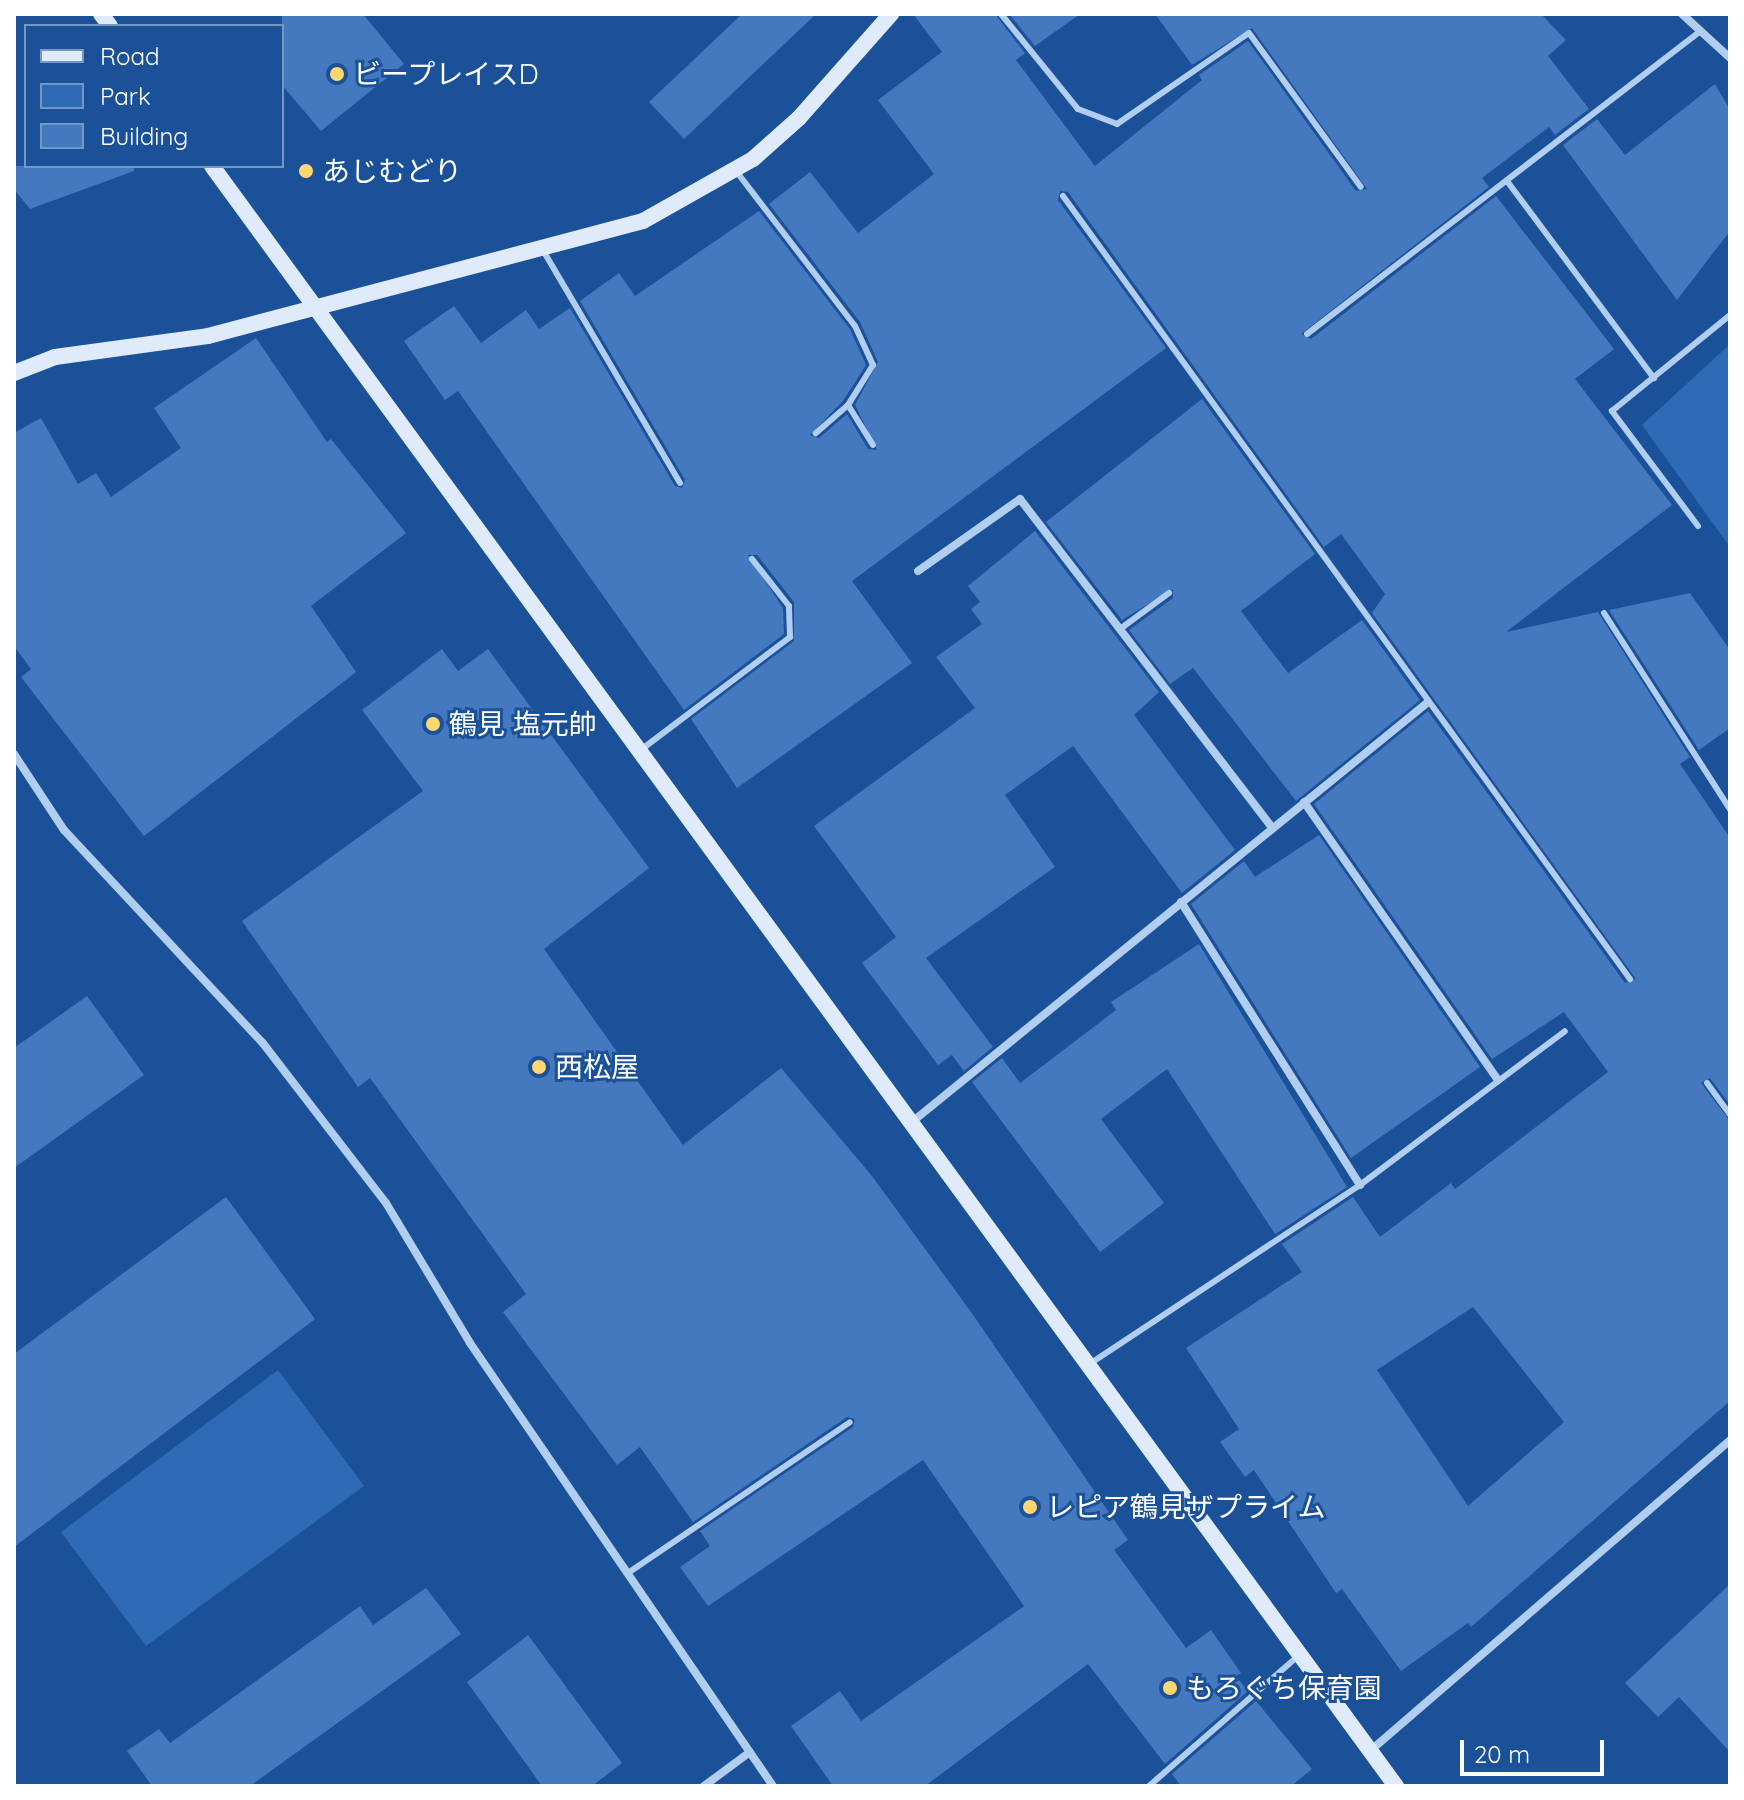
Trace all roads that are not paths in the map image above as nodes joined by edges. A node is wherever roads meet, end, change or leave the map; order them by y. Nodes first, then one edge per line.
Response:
1 (891, 14) edge
2 (1001, 14) edge
3 (1682, 14) edge
4 (1701, 31) junction
5 (1730, 58) edge
6 (213, 168) edge
7 (736, 171) junction
8 (1507, 181) junction
9 (1361, 187) dead end
10 (1063, 196) dead end
11 (544, 252) junction
12 (317, 307) junction
13 (1730, 315) edge
14 (1307, 334) dead end
15 (14, 373) edge
16 (1654, 378) junction
17 (848, 405) junction
18 (816, 433) dead end
19 (873, 445) dead end
20 (680, 483) dead end
21 (1698, 526) dead end
22 (752, 559) dead end
23 (918, 571) dead end
24 (1169, 593) dead end
25 (1604, 613) dead end
26 (1120, 629) junction
27 (1427, 703) junction
28 (640, 751) junction
29 (14, 754) edge
30 (1304, 802) junction
31 (1730, 809) edge
32 (1272, 828) junction
33 (1181, 902) junction
34 (1630, 979) dead end
35 (1565, 1031) dead end
36 (1498, 1080) junction
37 (1707, 1083) dead end
38 (1730, 1115) edge
39 (912, 1122) junction
40 (1360, 1185) junction
41 (1088, 1365) junction
42 (850, 1422) dead end
43 (1730, 1440) edge
44 (628, 1573) junction
45 (1299, 1655) junction
46 (1370, 1751) junction
47 (750, 1752) junction
48 (704, 1786) edge
49 (773, 1786) edge
50 (1149, 1786) edge
51 (1396, 1786) edge

1 - 7 street
2 - 9 lane
3 - 4 street
4 - 5 street
4 - 8 lane
6 - 12 street
7 - 11 street
7 - 17 lane
8 - 14 lane
8 - 16 lane
10 - 27 lane
11 - 12 street
11 - 20 lane
12 - 15 street
12 - 28 street
13 - 16 lane
16 - 21 lane
17 - 18 lane
17 - 19 lane
22 - 28 lane
23 - 26 street
24 - 26 lane
25 - 31 lane
26 - 32 street
27 - 30 street
27 - 34 lane
28 - 39 street
29 - 44 street
30 - 32 street
30 - 36 street
32 - 33 street
33 - 39 street
33 - 40 street
35 - 36 lane
36 - 40 lane
37 - 38 lane
39 - 41 street
40 - 41 lane
41 - 45 street
42 - 44 lane
43 - 46 street
44 - 47 street
45 - 46 street
45 - 50 lane
46 - 51 street
47 - 48 street
47 - 49 street

